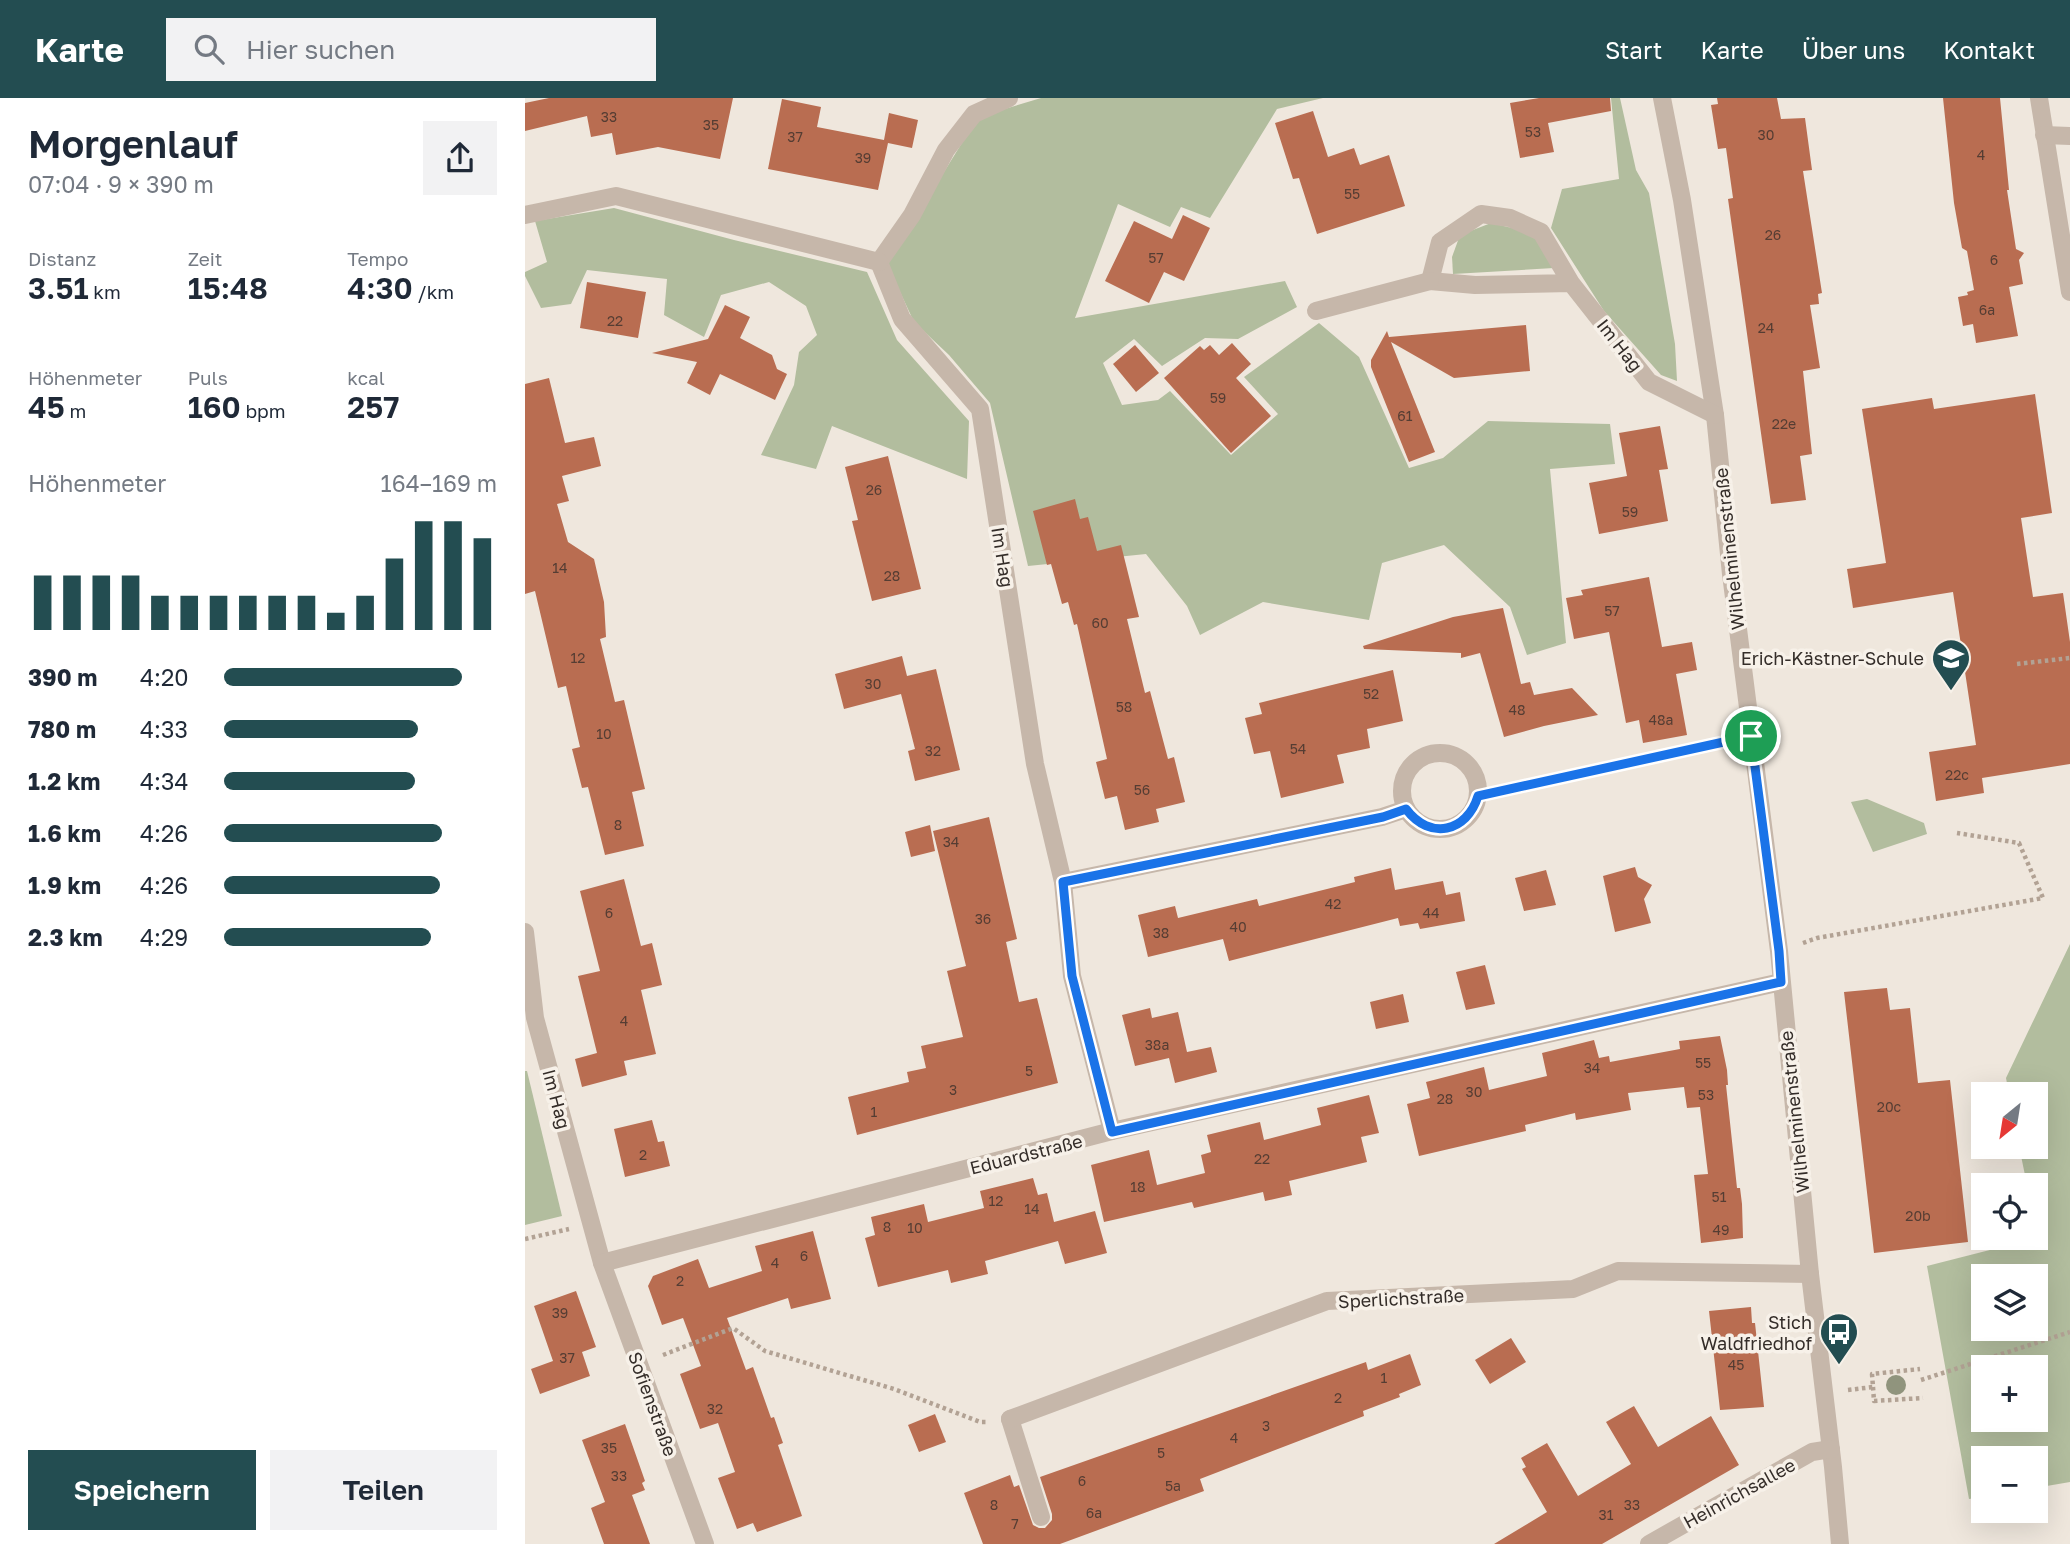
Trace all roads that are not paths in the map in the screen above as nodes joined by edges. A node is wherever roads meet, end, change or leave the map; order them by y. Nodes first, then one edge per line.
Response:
1 (1009, 98) edge
2 (1662, 98) edge
3 (2039, 98) edge
4 (2044, 135) junction
5 (2070, 136) edge
6 (525, 215) edge
7 (879, 262) junction
8 (1430, 281) junction
9 (1571, 283) junction
10 (2070, 292) edge
11 (1316, 311) dead end
12 (1715, 415) junction
13 (1406, 809) junction
14 (1063, 882) junction
15 (525, 932) edge
16 (1781, 982) junction
17 (1112, 1132) junction
18 (602, 1263) junction
19 (1810, 1274) junction
20 (1831, 1450) junction
21 (1041, 1517) dead end
22 (705, 1544) edge
23 (1649, 1544) edge
24 (1840, 1544) edge

1 - 7 street
2 - 12 street, Wilhelminenstraße
3 - 4 street
4 - 5 street
4 - 10 street
6 - 7 street
7 - 14 street, Im Hag
8 - 9 street
8 - 9 street, Im Hag
8 - 11 street
9 - 12 street, Im Hag
12 - 16 street, Wilhelminenstraße
13 - 13 street
13 - 14 street
14 - 17 street, Im Hag
15 - 18 street, Im Hag
16 - 17 street, Eduardstraße
16 - 19 street, Wilhelminenstraße
17 - 18 street, Eduardstraße
18 - 22 street, Sofienstraße
19 - 20 street, Wilhelminenstraße
19 - 21 street, Sperlichstraße
20 - 23 street, Heinrichsallee
20 - 24 street, Wilhelminenstraße

